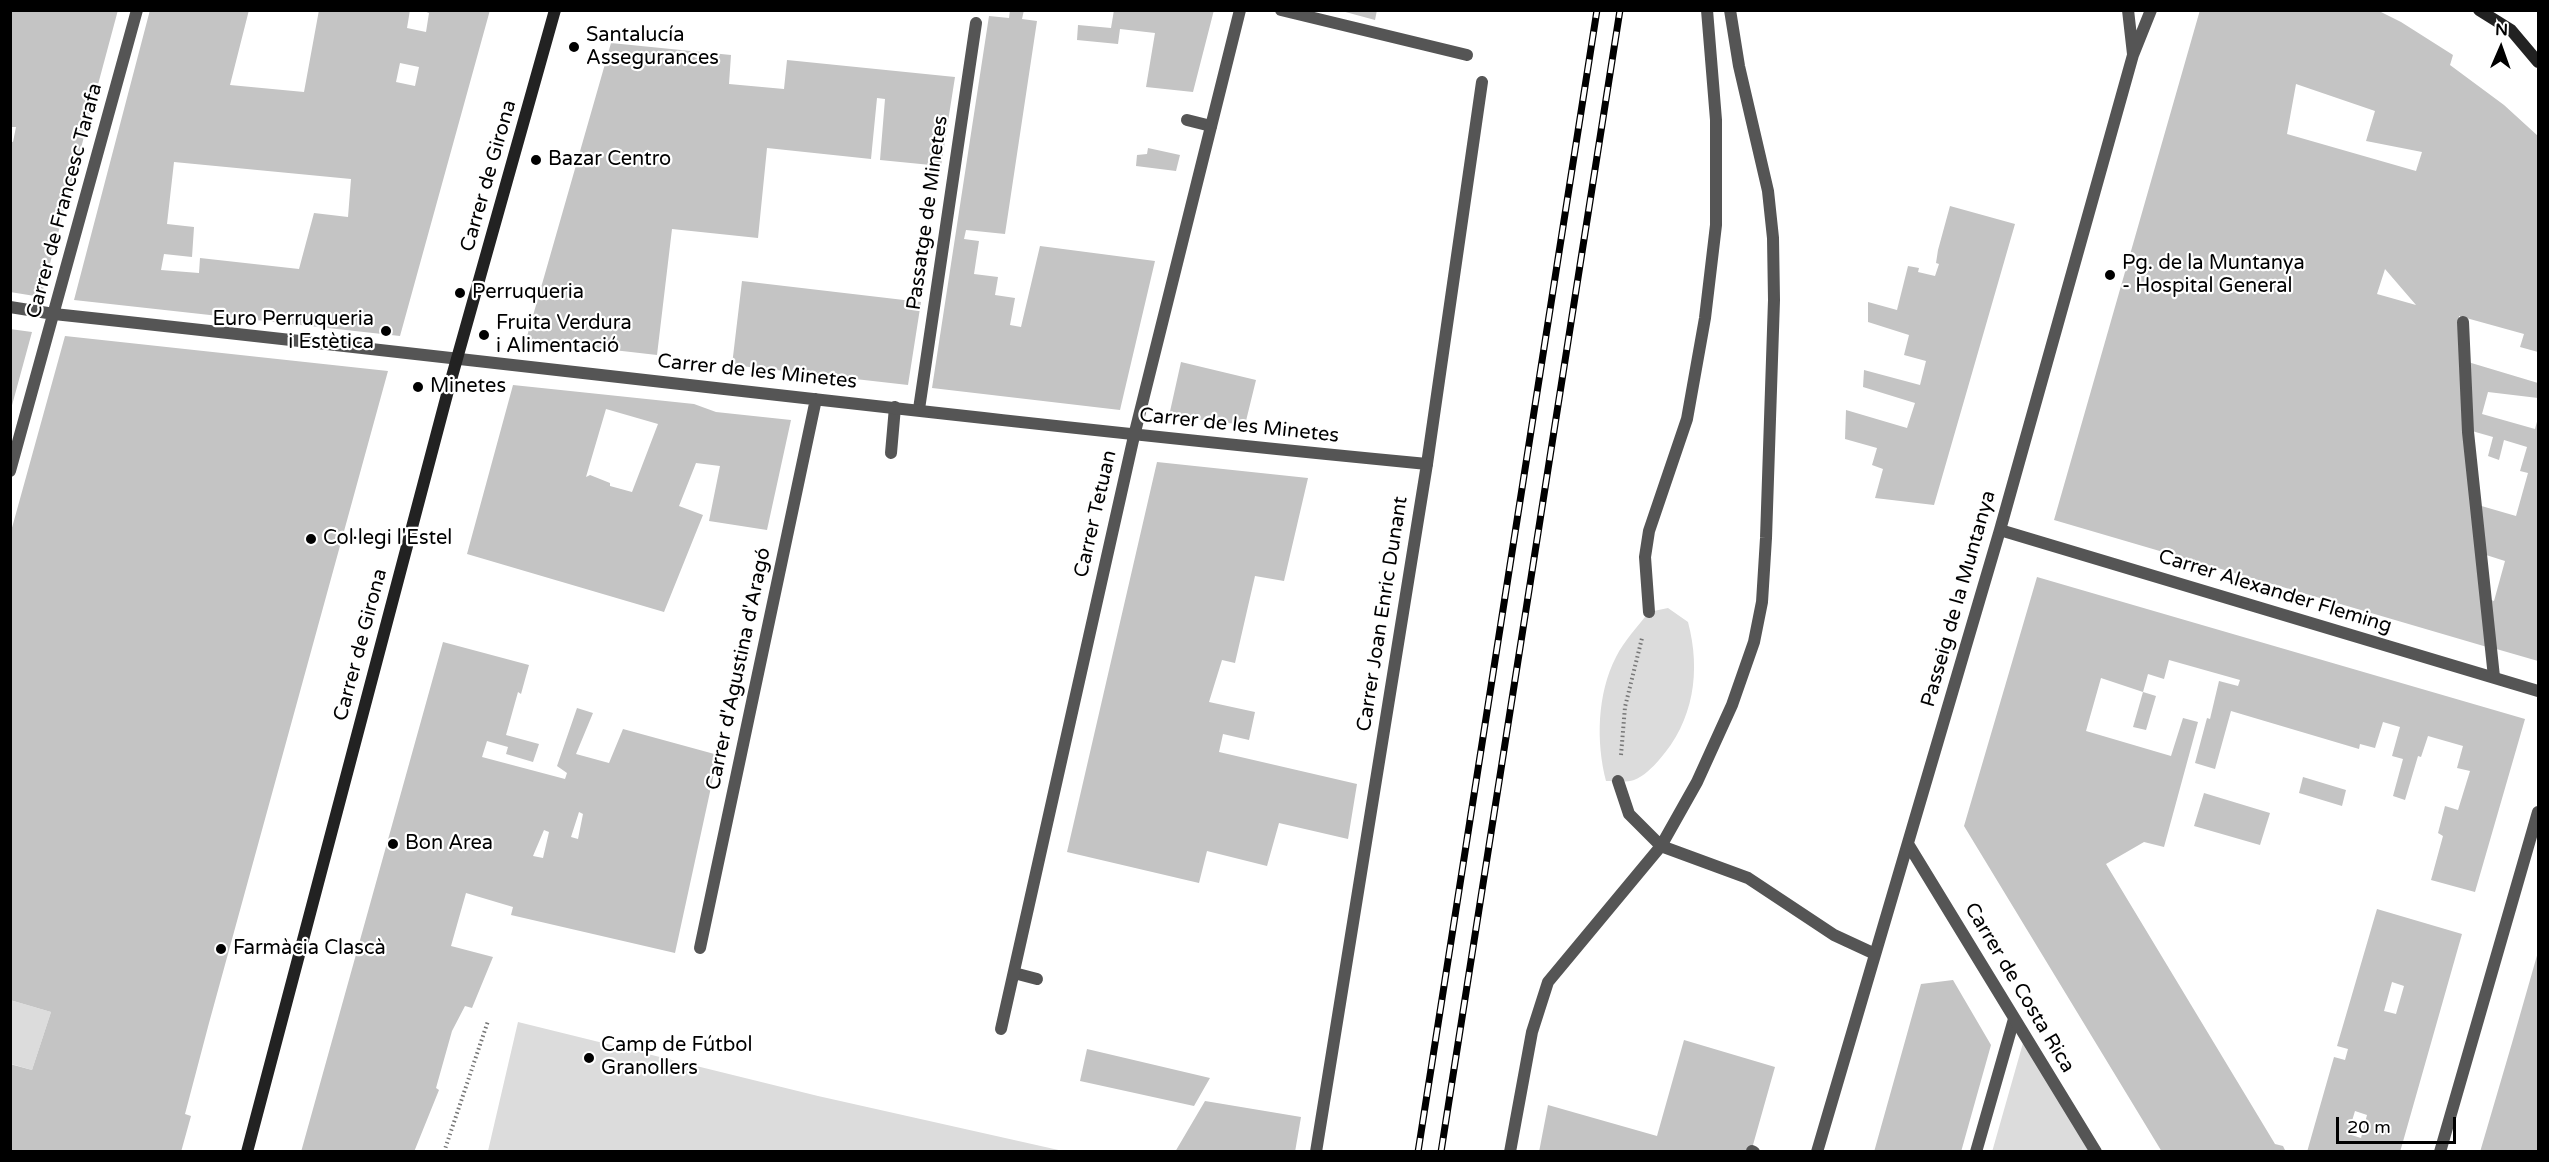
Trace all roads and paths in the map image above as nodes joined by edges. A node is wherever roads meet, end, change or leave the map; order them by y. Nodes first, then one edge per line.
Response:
1 (137, 10) edge
2 (555, 10) edge
3 (1240, 10) edge
4 (1281, 10) edge
5 (1707, 10) edge
6 (1730, 10) edge
7 (2128, 10) edge
8 (2151, 10) edge
9 (2479, 10) edge
10 (976, 23) dead end
11 (1467, 55) dead end
12 (2133, 56) junction
13 (2538, 62) edge
14 (1482, 82) dead end
15 (1187, 120) dead end
16 (1211, 126) junction
17 (10, 307) edge
18 (54, 314) junction
19 (2463, 322) dead end
20 (458, 358) junction
21 (816, 399) junction
22 (895, 407) junction
23 (919, 409) junction
24 (1134, 436) junction
25 (891, 453) dead end
26 (1427, 464) junction
27 (10, 471) edge
28 (2000, 530) junction
29 (1649, 612) joint
30 (2494, 678) junction
31 (2538, 691) edge
32 (1618, 781) joint
33 (2538, 812) edge
34 (1908, 844) junction
35 (1661, 846) junction
36 (700, 948) dead end
37 (1875, 954) junction
38 (1014, 973) junction
39 (1036, 979) dead end
40 (2014, 1019) junction
41 (488, 1021) dead end
42 (1001, 1029) dead end
43 (247, 1152) edge
44 (444, 1152) edge
45 (1316, 1152) edge
46 (1510, 1152) edge
47 (1817, 1152) edge
48 (1976, 1152) edge
49 (2096, 1152) edge
50 (2439, 1152) edge

1 - 18 street, Carrer de Francesc Tarafa
2 - 20 street, Carrer de Girona
3 - 16 street, Carrer Tetuan
4 - 11 street
5 - 29 street
6 - 35 street
7 - 12 street, Passeig de la Muntanya
8 - 12 street, Passeig de la Muntanya
9 - 13 street
10 - 23 street, Passatge de Minetes
12 - 28 street, Passeig de la Muntanya
14 - 26 street, Carrer Joan Enric Dunant
15 - 16 street
16 - 24 street, Carrer Tetuan
17 - 18 street, Carrer de les Minetes
18 - 20 street, Carrer de les Minetes
18 - 27 street, Carrer de Francesc Tarafa
19 - 30 street
20 - 21 street, Carrer de les Minetes
20 - 43 street, Carrer de Girona
21 - 22 street, Carrer de les Minetes
21 - 36 street, Carrer d'Agustina d'Aragó
22 - 23 street, Carrer de les Minetes
22 - 25 street
23 - 24 street, Carrer de les Minetes
24 - 26 street, Carrer de les Minetes
24 - 38 street, Carrer Tetuan
26 - 45 street, Carrer Joan Enric Dunant
28 - 30 street, Carrer Alexander Fleming
28 - 34 street, Passeig de la Muntanya
29 - 32 path
30 - 31 street, Carrer Alexander Fleming
32 - 35 street
33 - 50 street
34 - 37 street, Passeig de la Muntanya
34 - 40 street, Carrer de Costa Rica
35 - 37 street
35 - 46 street
37 - 47 street, Passeig de la Muntanya
38 - 39 street
38 - 42 street, Carrer Tetuan
40 - 48 street
40 - 49 street, Carrer de Costa Rica
41 - 44 path

